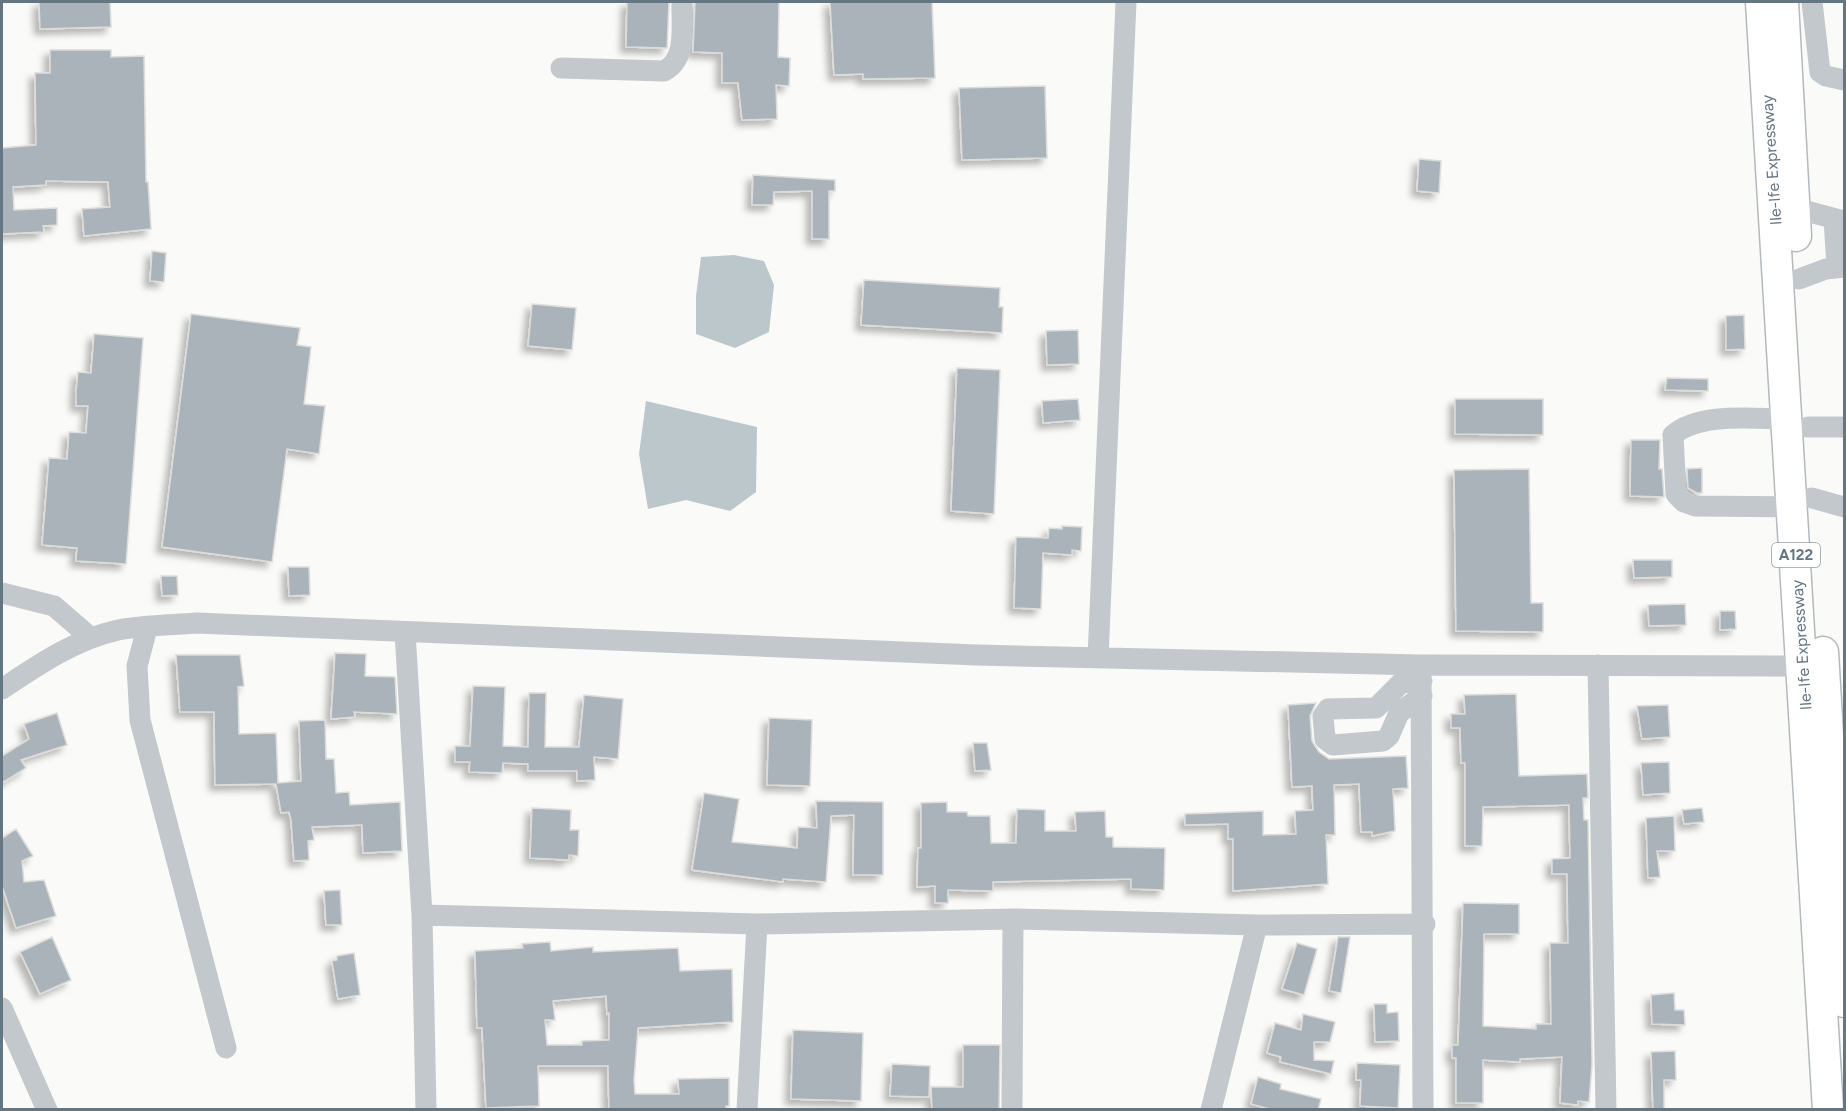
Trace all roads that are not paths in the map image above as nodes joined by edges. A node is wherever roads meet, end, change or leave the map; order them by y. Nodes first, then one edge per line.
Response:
1 (682, 2) edge
2 (1126, 2) edge
3 (1761, 2) edge
4 (1783, 2) edge
5 (1812, 2) edge
6 (561, 68) dead end
7 (1845, 80) edge
8 (1795, 208) junction
9 (1839, 220) edge
10 (1841, 267) edge
11 (1799, 279) junction
12 (1797, 423) junction
13 (1845, 427) edge
14 (1802, 502) junction
15 (1845, 507) edge
16 (2, 593) edge
17 (147, 628) junction
18 (405, 632) junction
19 (91, 638) junction
20 (1098, 658) junction
21 (1598, 665) junction
22 (1803, 666) junction
23 (1422, 681) junction
24 (2, 689) edge
25 (1379, 706) junction
26 (1394, 722) junction
27 (1837, 758) edge
28 (422, 915) junction
29 (1013, 919) junction
30 (1843, 920) edge
31 (757, 924) junction
32 (1425, 924) junction
33 (1257, 925) junction
34 (1845, 1002) edge
35 (2, 1008) edge
36 (226, 1048) dead end
37 (47, 1110) edge
38 (426, 1110) edge
39 (747, 1110) edge
40 (1012, 1110) edge
41 (1211, 1110) edge
42 (1424, 1110) edge
43 (1606, 1110) edge
44 (1828, 1110) edge

1 - 6 street
2 - 20 street
3 - 12 highway, Ile-Ife Expressway / A122
4 - 8 highway, Ile-Ife Expressway / A122
5 - 7 street
8 - 9 street
8 - 11 highway, Ile-Ife Expressway / A122
9 - 10 street
10 - 11 street
11 - 12 highway, Ile-Ife Expressway / A122
12 - 13 street
12 - 14 highway, Ile-Ife Expressway / A122
12 - 14 street
14 - 15 street
14 - 22 highway, Ile-Ife Expressway / A122
14 - 27 highway, Ile-Ife Expressway / A122
16 - 19 street
17 - 18 street
17 - 19 street
17 - 36 street
18 - 20 street
18 - 28 street
19 - 24 street
20 - 23 street
21 - 22 street
21 - 23 street
21 - 43 street
22 - 44 highway, Ile-Ife Expressway / A122
23 - 25 street
23 - 26 street
23 - 32 street
25 - 26 street
25 - 26 street
27 - 30 highway, Ile-Ife Expressway / A122
28 - 31 street
28 - 38 street
29 - 31 street
29 - 33 street
29 - 40 street
30 - 34 highway, Ile-Ife Expressway / A122
31 - 39 street
32 - 33 street
32 - 42 street
33 - 41 street
35 - 37 street

